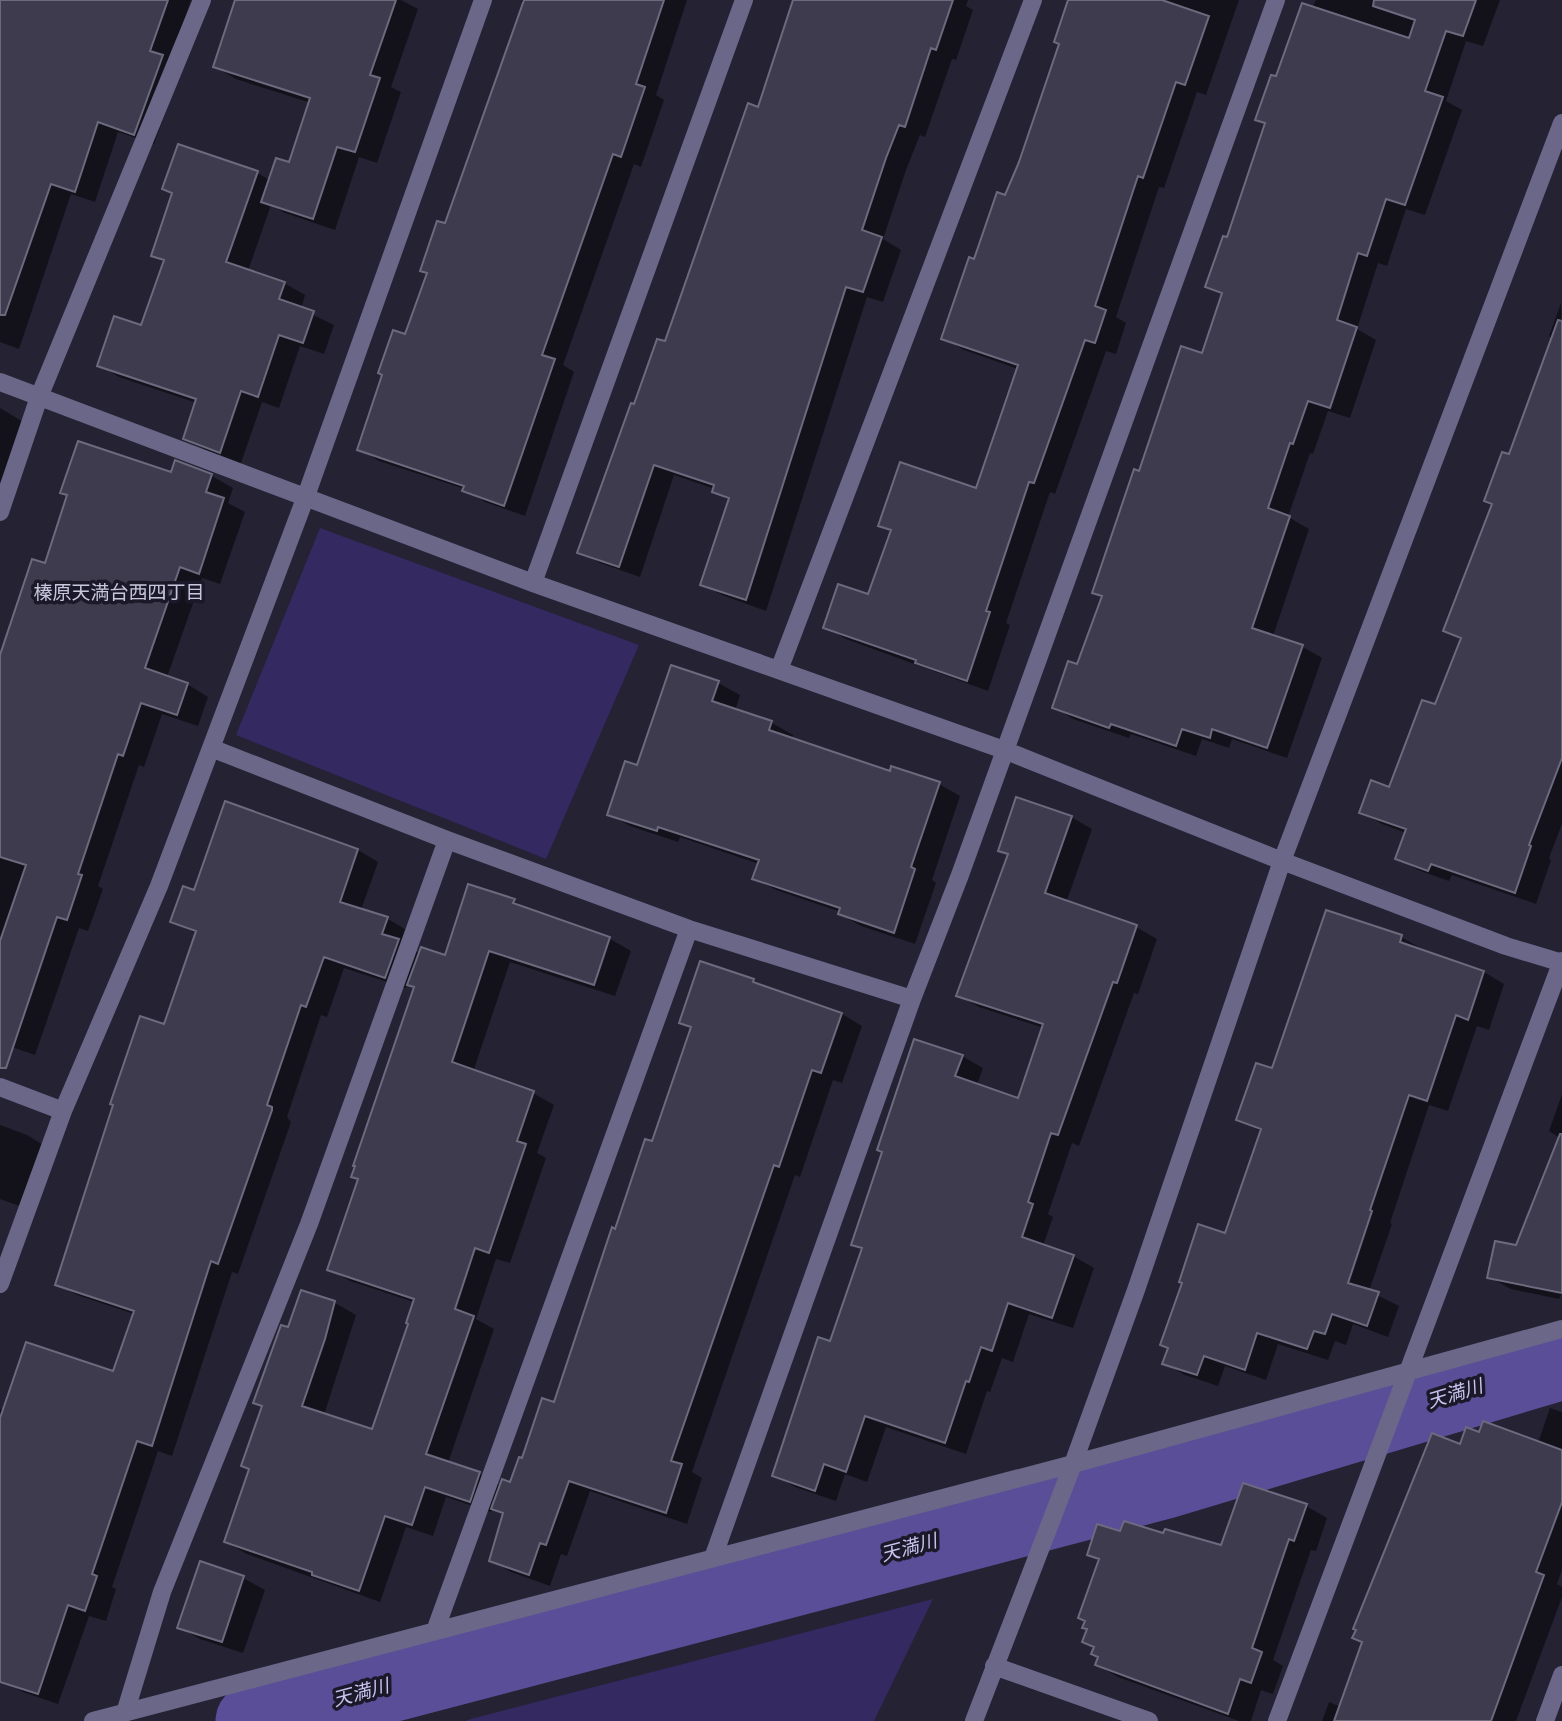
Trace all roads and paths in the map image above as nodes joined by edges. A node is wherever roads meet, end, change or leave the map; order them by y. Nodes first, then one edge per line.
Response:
1 (202, 0) edge
2 (483, 0) edge
3 (744, 0) edge
4 (1033, 0) edge
5 (1276, 0) edge
6 (1562, 123) edge
7 (0, 382) edge
8 (39, 397) junction
9 (306, 496) junction
10 (0, 512) edge
11 (533, 583) junction
12 (779, 670) junction
13 (211, 748) junction
14 (1004, 750) junction
15 (447, 840) junction
16 (1282, 861) junction
17 (689, 929) junction
18 (1562, 962) edge
19 (912, 999) junction
20 (0, 1087) edge
21 (63, 1111) junction
22 (0, 1284) edge
23 (1562, 1329) edge
24 (1410, 1371) junction
25 (1073, 1464) junction
26 (713, 1558) junction
27 (435, 1631) junction
28 (994, 1666) junction
29 (1562, 1675) edge
30 (125, 1713) junction
31 (93, 1721) edge
32 (974, 1721) edge
33 (1149, 1721) edge
34 (1277, 1721) edge
35 (1545, 1721) edge

1 - 8 street
2 - 9 street
3 - 11 street
4 - 12 street
5 - 14 street
6 - 16 street
7 - 8 street
8 - 9 street
8 - 10 street
9 - 11 street
9 - 13 street
11 - 12 street
12 - 14 street
13 - 15 street
13 - 21 street
14 - 16 street
14 - 19 street
15 - 17 street
15 - 30 street
16 - 18 street
16 - 25 street
17 - 19 street
17 - 27 street
18 - 24 street
19 - 26 street
20 - 21 street
21 - 22 street
23 - 24 street
24 - 25 street
24 - 34 street
25 - 26 street
25 - 28 street
26 - 27 street
27 - 30 street
28 - 32 street
28 - 33 street
29 - 35 street
30 - 31 street

